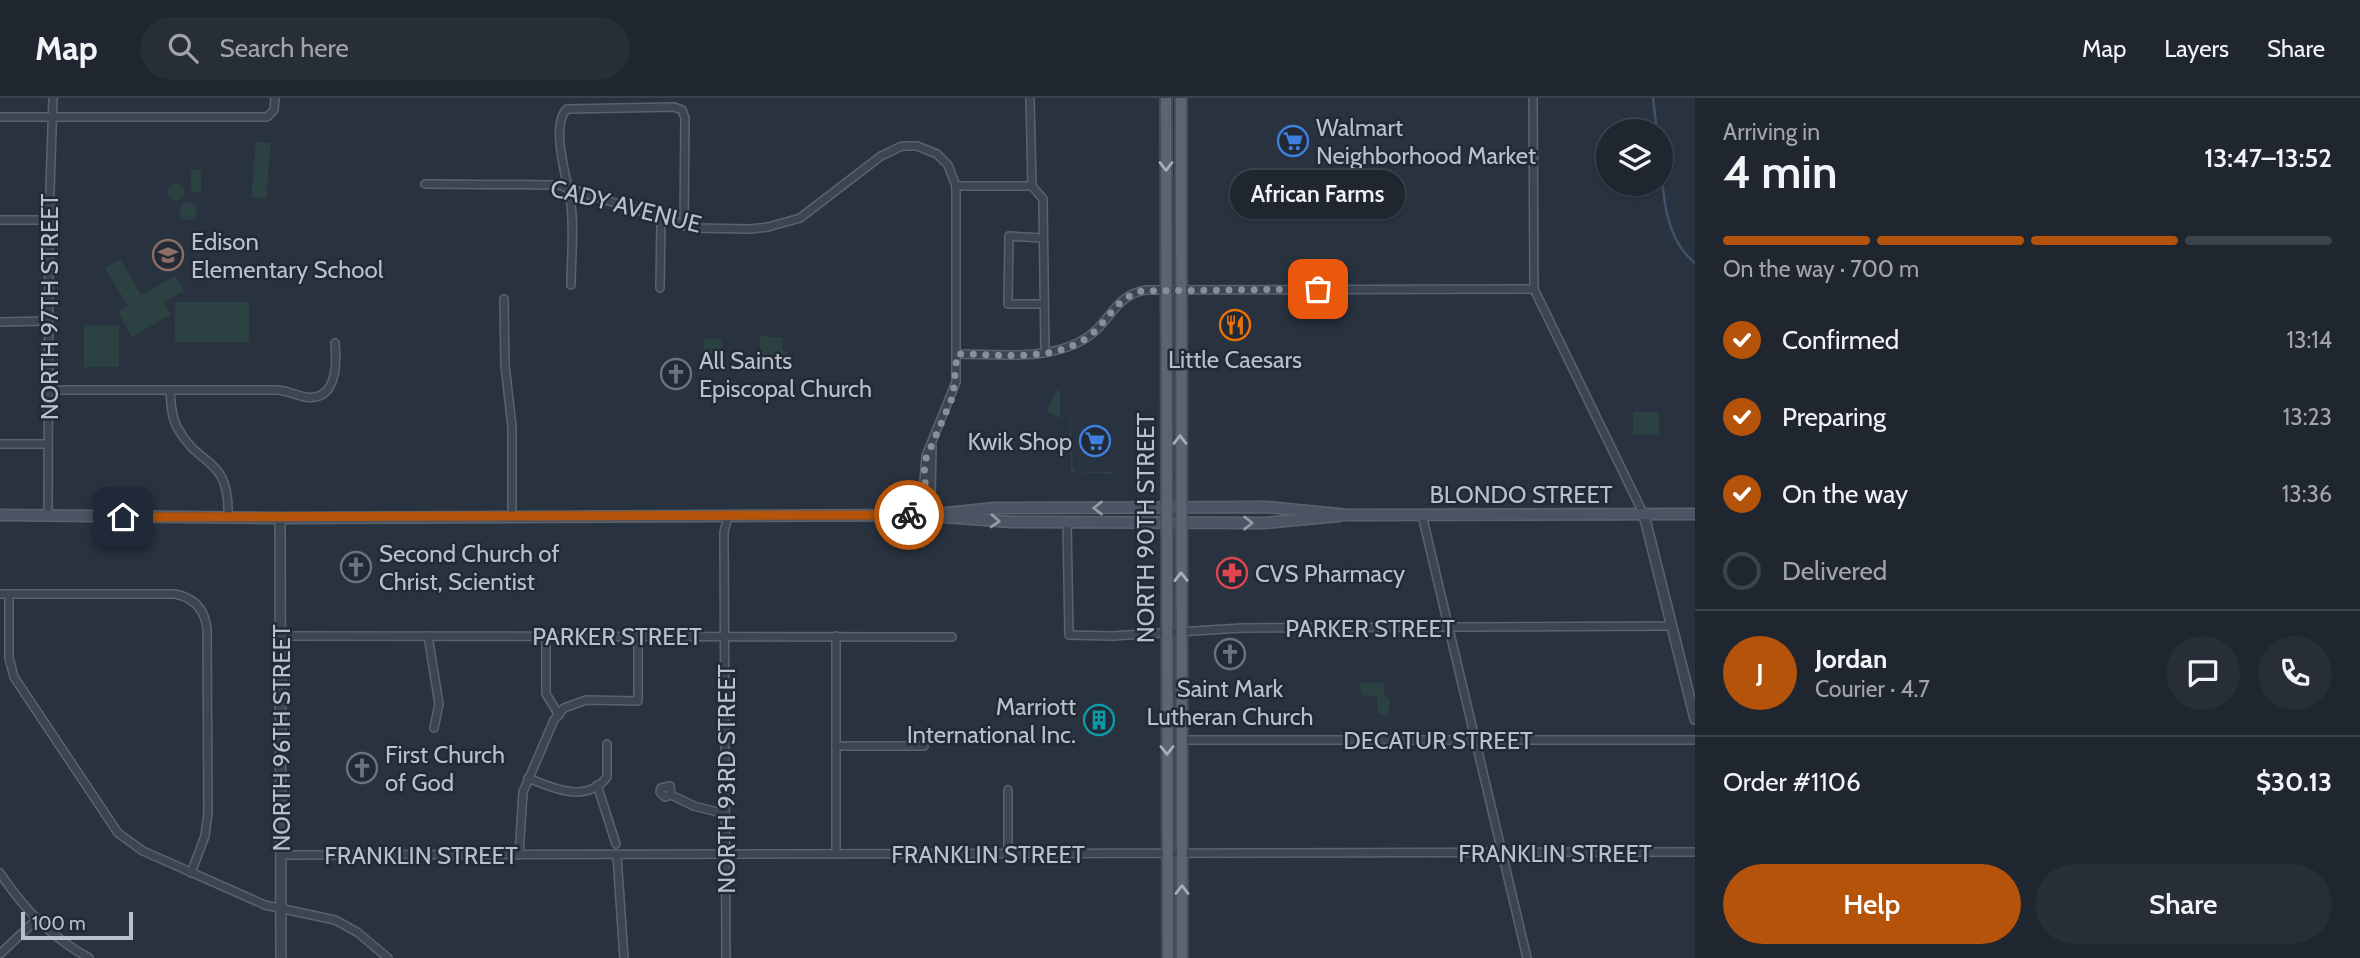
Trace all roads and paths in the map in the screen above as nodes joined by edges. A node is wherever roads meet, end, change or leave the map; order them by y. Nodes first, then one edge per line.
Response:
1 (53, 98) edge
2 (275, 98) edge
3 (1030, 98) edge
4 (1166, 98) edge
5 (1181, 98) edge
6 (1533, 98) edge
7 (0, 117) edge
8 (52, 117) junction
9 (956, 183) junction
10 (425, 184) dead end
11 (1032, 186) junction
12 (567, 187) junction
13 (661, 219) junction
14 (0, 220) edge
15 (49, 220) junction
16 (684, 226) junction
17 (1042, 238) junction
18 (571, 285) dead end
19 (660, 288) dead end
20 (1166, 289) junction
21 (1180, 289) junction
22 (1534, 289) junction
23 (504, 299) dead end
24 (1044, 304) junction
25 (0, 321) edge
26 (48, 321) junction
27 (335, 343) dead end
28 (1045, 353) junction
29 (957, 354) junction
30 (48, 390) junction
31 (170, 390) junction
32 (0, 444) edge
33 (48, 444) junction
34 (1180, 508) junction
35 (1166, 509) junction
36 (1695, 514) edge
37 (0, 515) edge
38 (927, 515) junction
39 (1348, 515) junction
40 (1422, 515) junction
41 (1644, 515) junction
42 (48, 516) junction
43 (512, 516) junction
44 (728, 516) junction
45 (228, 517) junction
46 (280, 518) junction
47 (1067, 522) junction
48 (1166, 522) junction
49 (1180, 523) junction
50 (4, 594) edge
51 (1671, 626) junction
52 (1447, 628) junction
53 (1181, 631) junction
54 (1167, 633) junction
55 (282, 636) junction
56 (428, 636) junction
57 (546, 636) junction
58 (638, 636) junction
59 (725, 636) junction
60 (836, 636) junction
61 (952, 636) dead end
62 (559, 715) junction
63 (1695, 719) edge
64 (434, 728) dead end
65 (1181, 740) junction
66 (1475, 740) junction
67 (1695, 740) edge
68 (607, 744) dead end
69 (836, 746) junction
70 (924, 746) dead end
71 (528, 778) junction
72 (597, 786) junction
73 (1008, 790) dead end
74 (671, 794) dead end
75 (725, 814) junction
76 (616, 844) dead end
77 (1695, 852) edge
78 (836, 853) junction
79 (1168, 853) junction
80 (1182, 853) junction
81 (1502, 853) junction
82 (281, 855) junction
83 (519, 855) junction
84 (617, 855) junction
85 (726, 856) junction
86 (1008, 856) junction
87 (0, 873) edge
88 (191, 873) junction
89 (281, 909) junction
90 (36, 920) junction
91 (0, 954) edge
92 (89, 958) edge
93 (281, 958) edge
94 (387, 958) edge
95 (624, 958) edge
96 (726, 958) edge
97 (1168, 958) edge
98 (1182, 958) edge
99 (1527, 958) edge

1 - 8 street, NORTH 97TH STREET
2 - 8 street
3 - 11 street
4 -> 20 main road, NORTH 90TH STREET
5 - 21 main road, NORTH 90TH STREET
6 - 22 street
7 - 8 street
8 - 15 street, NORTH 97TH STREET
9 - 11 street
9 - 16 street, CADY AVENUE
9 - 29 street
10 - 12 street, CADY AVENUE
11 - 17 street
12 - 13 street, CADY AVENUE
12 - 16 street
12 - 18 street
13 - 16 street, CADY AVENUE
13 - 19 street
14 - 15 street
15 - 26 street, NORTH 97TH STREET
17 - 24 street
17 - 24 street
20 - 21 street
20 - 28 street
20 - 35 main road, NORTH 90TH STREET
21 - 22 street
34 -> 21 main road, NORTH 90TH STREET
22 - 41 street
23 - 43 street
24 - 28 street
25 - 26 street
26 - 30 street, NORTH 97TH STREET
27 - 31 street
28 - 29 street
29 - 38 street
30 - 31 street
30 - 33 street, NORTH 97TH STREET
31 - 45 street
32 - 33 street
33 - 42 street, NORTH 97TH STREET
34 - 35 main road, BLONDO STREET
34 - 39 main road, BLONDO STREET
34 - 49 main road, NORTH 90TH STREET
35 -> 38 main road, BLONDO STREET
35 - 48 main road, NORTH 90TH STREET
36 - 41 main road, BLONDO STREET
37 - 42 main road, BLONDO STREET
38 - 44 main road, BLONDO STREET
38 -> 47 main road, BLONDO STREET
39 - 40 main road, BLONDO STREET
49 -> 39 main road, BLONDO STREET
40 - 41 main road, BLONDO STREET
40 - 52 street
41 - 51 street
42 - 45 main road, BLONDO STREET
43 - 44 main road, BLONDO STREET
43 - 46 main road, BLONDO STREET
44 - 59 street, NORTH 93RD STREET
45 - 46 main road, BLONDO STREET
46 - 55 street, NORTH 96TH STREET
47 - 48 main road, BLONDO STREET
47 - 54 street, PARKER STREET
48 - 49 main road, BLONDO STREET
48 - 54 main road, NORTH 90TH STREET
53 -> 49 main road, NORTH 90TH STREET
50 - 88 street
50 - 88 street
51 - 52 street, PARKER STREET
51 - 63 street
52 - 53 street, PARKER STREET
52 - 66 street
53 - 54 street, PARKER STREET
53 - 65 main road, NORTH 90TH STREET
54 -> 79 main road, NORTH 90TH STREET
55 - 56 street, PARKER STREET
55 - 82 street, NORTH 96TH STREET
56 - 57 street, PARKER STREET
56 - 64 street
57 - 58 street, PARKER STREET
57 - 62 street
58 - 59 street, PARKER STREET
58 - 62 street
59 - 60 street, PARKER STREET
59 - 75 street, NORTH 93RD STREET
60 - 61 street, PARKER STREET
60 - 69 street
62 - 71 street
65 - 66 street, DECATUR STREET
65 - 80 main road, NORTH 90TH STREET
66 - 67 street, DECATUR STREET
66 - 81 street
68 - 72 street
69 - 70 street
69 - 78 street
71 - 72 street
71 - 83 street
72 - 76 street
73 - 86 street
74 - 75 street
75 - 85 street, NORTH 93RD STREET
77 - 81 street, FRANKLIN STREET
78 - 85 street, FRANKLIN STREET
78 - 86 street, FRANKLIN STREET
79 - 80 street, FRANKLIN STREET
79 - 86 street, FRANKLIN STREET
79 - 97 main road, NORTH 90TH STREET
80 - 81 street, FRANKLIN STREET
98 -> 80 main road, NORTH 90TH STREET
81 - 99 street
82 - 83 street, FRANKLIN STREET
82 - 89 street, NORTH 96TH STREET
83 - 84 street, FRANKLIN STREET
84 - 85 street, FRANKLIN STREET
84 - 95 street
85 - 96 street, NORTH 93RD STREET
87 - 90 street
88 - 89 street
89 - 93 street, NORTH 96TH STREET
89 - 94 street
90 - 91 street
90 - 92 street

